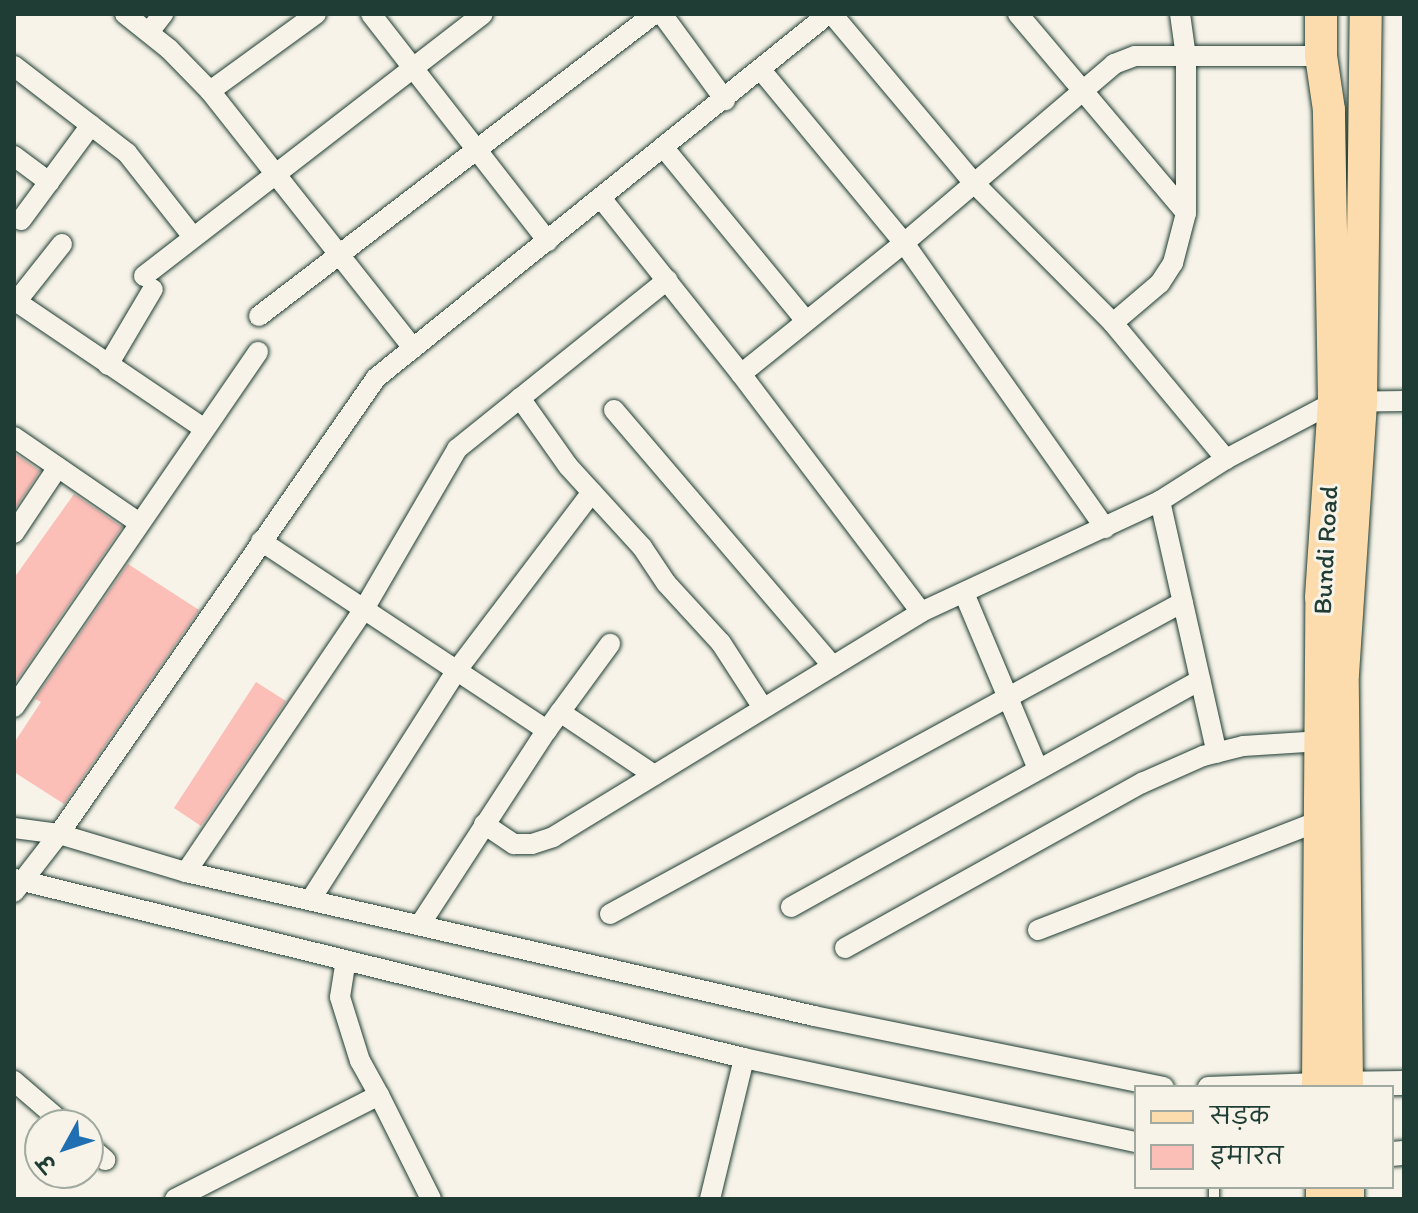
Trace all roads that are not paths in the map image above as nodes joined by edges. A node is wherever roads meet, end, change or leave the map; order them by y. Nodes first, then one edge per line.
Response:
1 (125, 14) edge
2 (163, 14) edge
3 (316, 14) edge
4 (371, 14) edge
5 (483, 14) edge
6 (654, 14) edge
7 (662, 14) edge
8 (830, 14) edge
9 (1018, 14) edge
10 (1180, 14) edge
11 (1321, 14) edge
12 (1345, 14) edge
13 (1366, 14) edge
14 (149, 32) junction
15 (1333, 53) junction
16 (1186, 57) junction
17 (14, 66) edge
18 (413, 67) junction
19 (761, 70) junction
20 (210, 91) junction
21 (1081, 93) junction
22 (725, 100) junction
23 (91, 125) junction
24 (664, 148) junction
25 (477, 150) junction
26 (14, 156) edge
27 (274, 172) junction
28 (49, 182) junction
29 (974, 183) junction
30 (601, 198) junction
31 (1186, 213) junction
32 (21, 220) dead end
33 (193, 237) junction
34 (548, 241) junction
35 (904, 243) junction
36 (62, 244) dead end
37 (339, 256) junction
38 (667, 280) junction
39 (15, 301) edge
40 (259, 316) dead end
41 (806, 321) junction
42 (1113, 323) junction
43 (413, 348) junction
44 (258, 352) dead end
45 (108, 365) junction
46 (741, 374) junction
47 (520, 398) junction
48 (1404, 401) edge
49 (1348, 402) junction
50 (614, 410) dead end
51 (203, 428) junction
52 (14, 437) edge
53 (1226, 459) junction
54 (58, 467) junction
55 (592, 492) junction
56 (1160, 501) junction
57 (139, 523) junction
58 (1105, 528) junction
59 (14, 533) edge
60 (261, 541) junction
61 (964, 593) junction
62 (1183, 602) junction
63 (364, 609) junction
64 (921, 612) junction
65 (610, 644) dead end
66 (833, 666) junction
67 (457, 670) junction
68 (1200, 680) junction
69 (1007, 698) junction
70 (14, 707) edge
71 (763, 708) junction
72 (560, 712) junction
73 (547, 730) junction
74 (1322, 741) junction
75 (1217, 753) junction
76 (1038, 769) junction
77 (654, 775) junction
78 (1321, 820) junction
79 (484, 824) junction
80 (14, 828) edge
81 (59, 834) junction
82 (186, 872) junction
83 (20, 881) edge
84 (311, 899) junction
85 (791, 907) dead end
86 (610, 914) dead end
87 (421, 923) junction
88 (1038, 930) dead end
89 (845, 948) dead end
90 (346, 960) junction
91 (744, 1058) junction
92 (14, 1081) edge
93 (1404, 1083) edge
94 (1154, 1085) edge
95 (1332, 1085) edge
96 (1332, 1085) edge
97 (1356, 1085) edge
98 (379, 1095) junction
99 (46, 1109) edge
100 (1134, 1142) edge
101 (430, 1198) edge
102 (175, 1199) edge
103 (710, 1199) edge

1 - 14 street
2 - 14 street
3 - 20 street
4 - 18 street
5 - 18 street
6 - 25 street
7 - 22 street
8 - 19 street
8 - 29 street
9 - 21 street
10 - 16 street
11 - 15 main road, Bundi Road
12 - 15 main road
13 - 49 main road, Bundi Road
14 - 20 street
15 - 16 street
15 - 49 main road, Bundi Road
16 - 21 street
16 - 31 street
17 - 23 street
18 - 25 street
18 - 27 street
19 - 22 street
19 - 35 street
20 - 27 street
21 - 29 street
21 - 31 street
22 - 24 street
23 - 28 street
23 - 33 street
24 - 30 street
24 - 41 street
25 - 34 street
25 - 37 street
26 - 28 street
27 - 33 street
27 - 37 street
28 - 32 street
29 - 35 street
29 - 42 street
30 - 34 street
30 - 38 street
31 - 42 street
33 - 45 street
34 - 43 street
35 - 41 street
35 - 58 street
36 - 39 street
37 - 40 street
37 - 43 street
38 - 46 street
38 - 47 street
39 - 45 street
41 - 46 street
42 - 53 street
43 - 60 street
44 - 51 street
45 - 51 street
46 - 64 street
47 - 55 street
47 - 63 street
48 - 49 street
49 - 53 street
49 - 74 main road, Bundi Road
49 - 95 main road, Bundi Road
50 - 66 street
51 - 57 street
52 - 54 street
53 - 56 street
54 - 57 street
54 - 59 street
55 - 67 street
55 - 71 street
56 - 58 street
56 - 62 street
57 - 70 street
58 - 61 street
60 - 63 street
60 - 81 street
61 - 64 street
61 - 69 street
62 - 68 street
62 - 69 street
63 - 67 street
63 - 82 street
64 - 66 street
65 - 72 street
66 - 71 street
67 - 73 street
67 - 84 street
68 - 75 street
68 - 76 street
69 - 76 street
69 - 86 street
71 - 77 street
72 - 73 street
72 - 77 street
73 - 79 street
74 - 75 street
74 - 78 main road, Bundi Road
75 - 89 street
76 - 85 street
77 - 79 street
78 - 88 street
78 - 96 main road, Bundi Road
79 - 87 street
80 - 81 street
81 - 82 street
81 - 83 street
82 - 84 street
83 - 90 street
84 - 87 street
87 - 94 street
90 - 91 street
90 - 98 street
91 - 100 street
91 - 103 street
92 - 99 street
93 - 97 street
98 - 101 street
98 - 102 street

